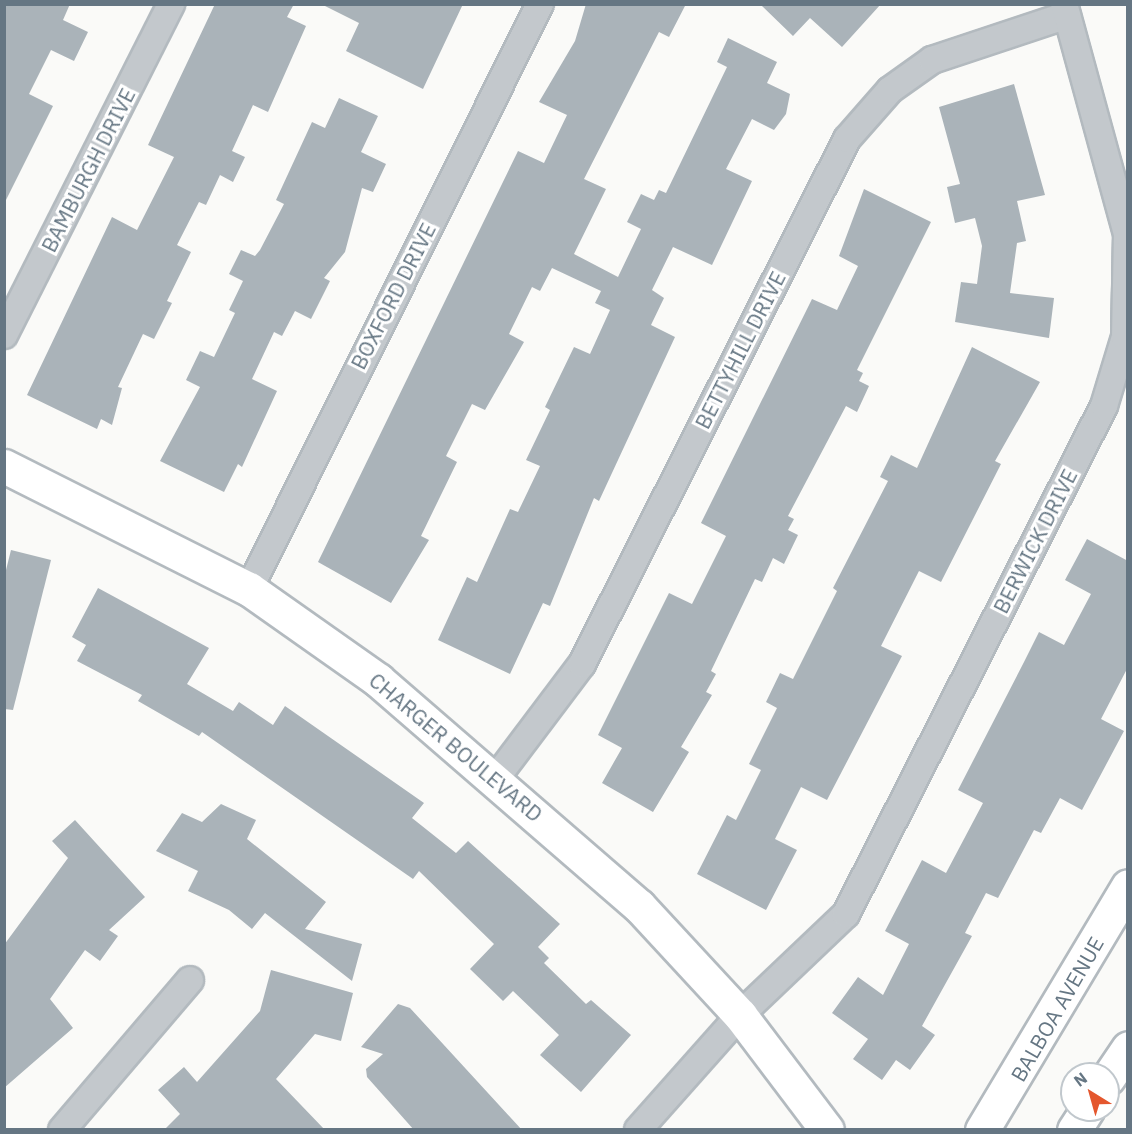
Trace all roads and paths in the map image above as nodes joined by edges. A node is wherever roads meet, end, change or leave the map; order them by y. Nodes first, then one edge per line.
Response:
1 (171, 4) edge
2 (540, 4) edge
3 (1065, 10) edge
4 (4, 335) edge
5 (4, 466) edge
6 (249, 589) junction
7 (496, 778) junction
8 (1128, 886) edge
9 (190, 980) dead end
10 (740, 1015) junction
11 (1128, 1048) edge
12 (1119, 1062) edge
13 (62, 1130) edge
14 (638, 1130) edge
15 (827, 1130) edge
16 (982, 1130) edge

1 - 4 street, BAMBURGH DRIVE
2 - 6 street, BOXFORD DRIVE
3 - 7 street, BETTYHILL DRIVE
3 - 10 street, BERWICK DRIVE
5 - 6 street, CHARGER BOULEVARD
6 - 7 street, CHARGER BOULEVARD
7 - 10 street, CHARGER BOULEVARD
8 - 16 street, BALBOA AVENUE
9 - 13 street
10 - 14 street, BERWICK DRIVE
10 - 15 street, CHARGER BOULEVARD
11 - 12 street

